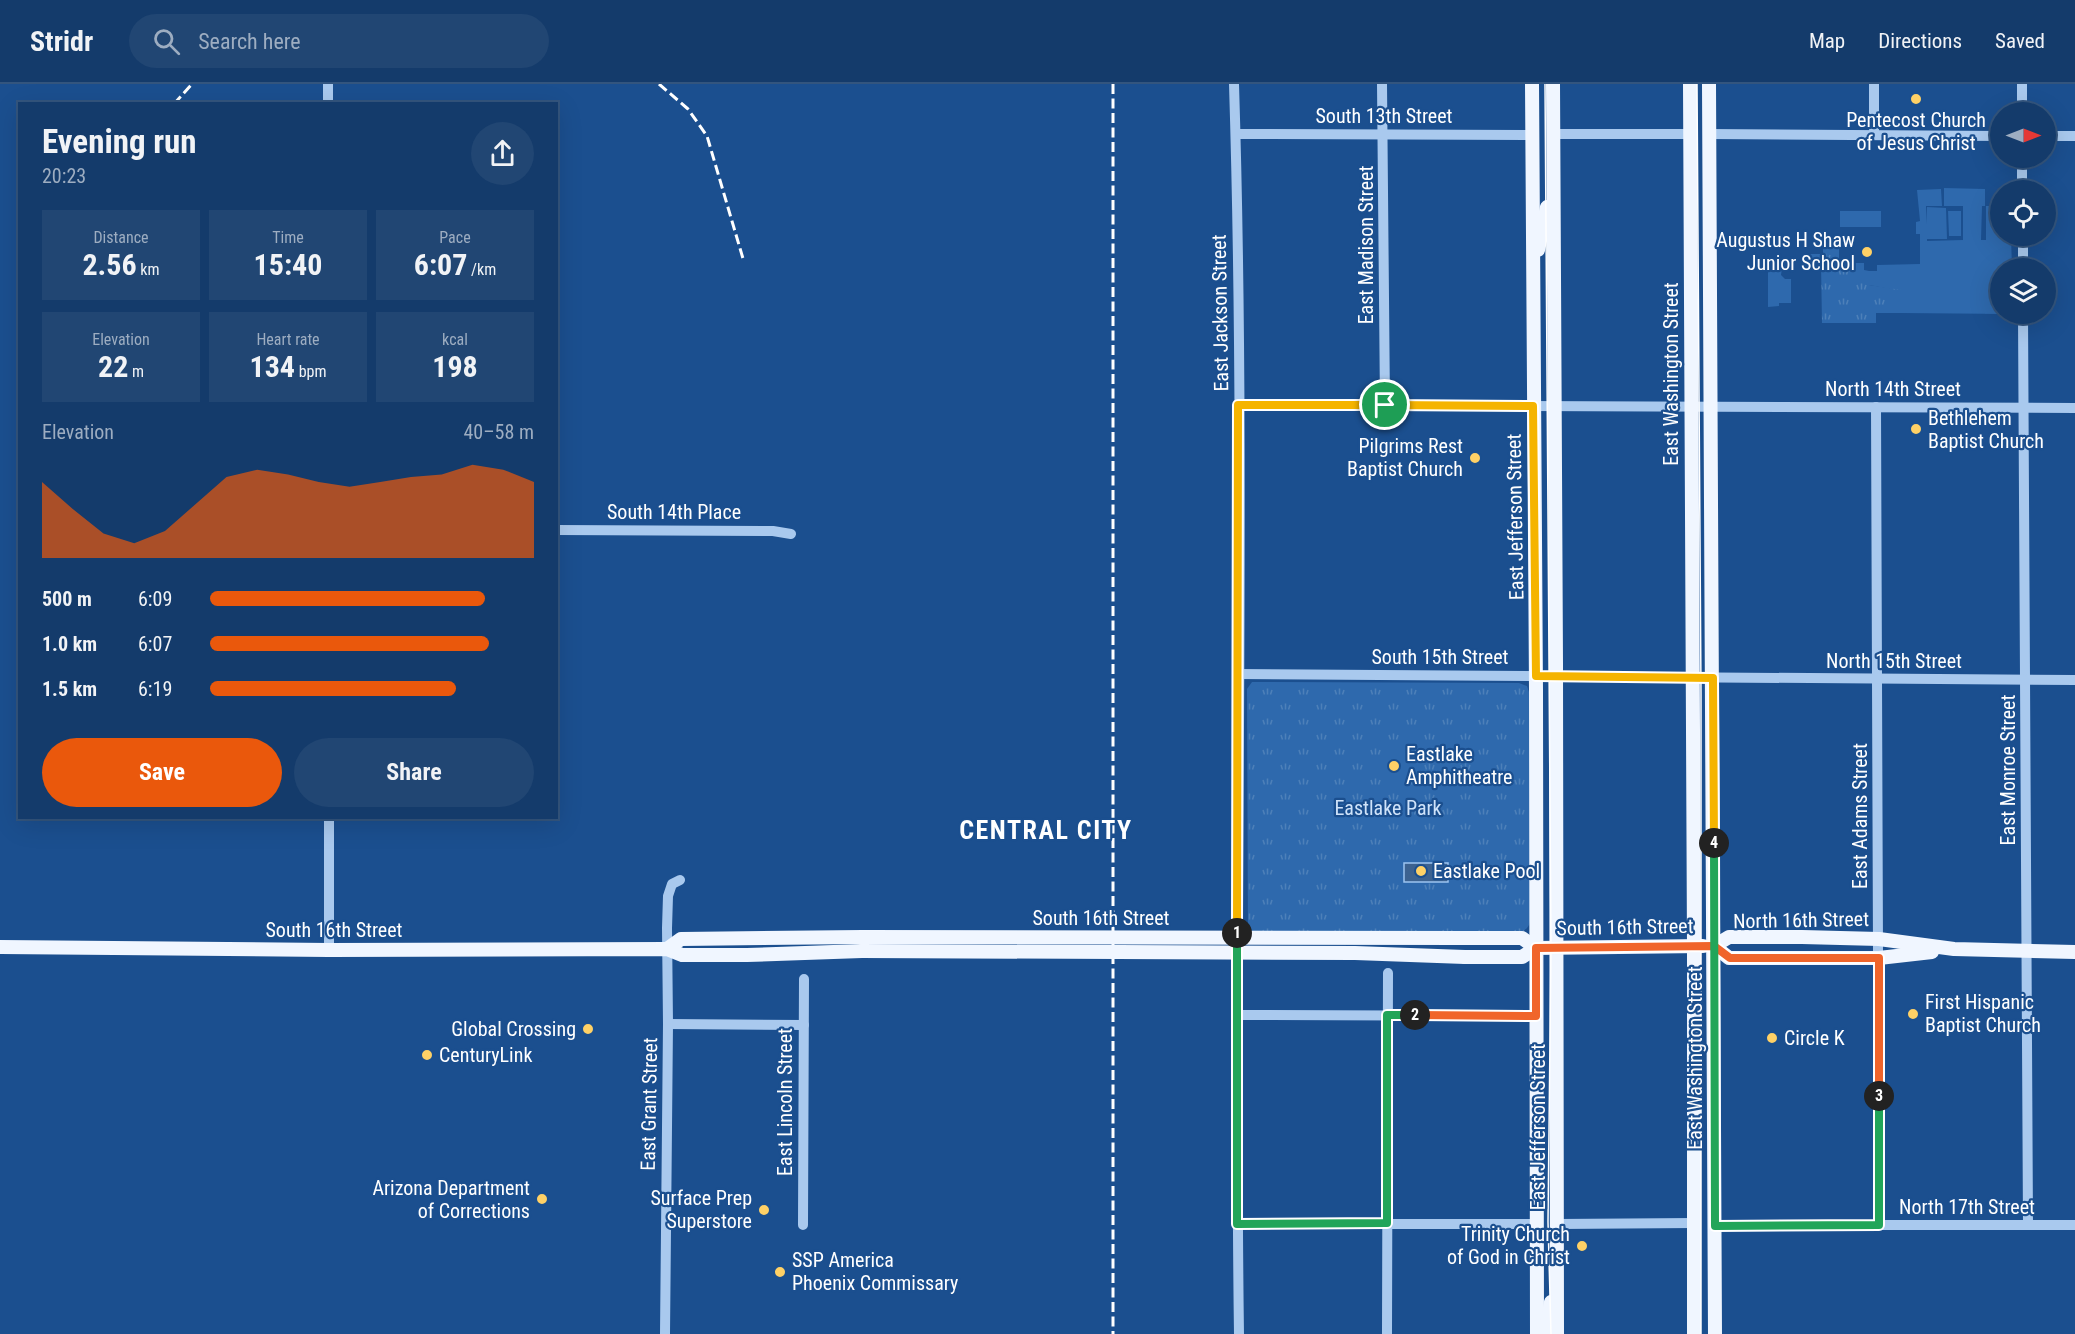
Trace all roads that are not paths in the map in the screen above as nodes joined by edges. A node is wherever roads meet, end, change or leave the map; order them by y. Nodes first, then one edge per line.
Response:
1 (328, 84) edge
2 (1234, 84) edge
3 (1382, 84) edge
4 (1532, 84) edge
5 (1553, 84) edge
6 (1709, 84) edge
7 (1874, 84) edge
8 (2022, 84) edge
9 (1690, 88) edge
10 (328, 102) edge
11 (2022, 102) edge
12 (1236, 134) junction
13 (1383, 134) junction
14 (1553, 134) junction
15 (1689, 134) junction
16 (1709, 134) junction
17 (1533, 135) junction
18 (1874, 135) junction
19 (1990, 136) edge
20 (2056, 136) edge
21 (2075, 136) edge
22 (1553, 179) junction
23 (1532, 275) junction
24 (2023, 324) edge
25 (1238, 405) junction
26 (1385, 405) junction
27 (1533, 406) junction
28 (1555, 406) junction
29 (1691, 406) junction
30 (1711, 406) junction
31 (1876, 407) junction
32 (2024, 408) junction
33 (2075, 408) edge
34 (558, 530) edge
35 (791, 534) dead end
36 (1711, 566) junction
37 (1692, 653) junction
38 (1238, 674) junction
39 (1536, 676) junction
40 (1556, 677) junction
41 (1692, 678) junction
42 (1713, 678) junction
43 (1877, 679) junction
44 (2025, 680) junction
45 (2075, 680) edge
46 (1556, 700) junction
47 (1536, 806) junction
48 (329, 819) edge
49 (680, 880) dead end
50 (1878, 939) junction
51 (862, 944) junction
52 (1694, 946) junction
53 (1714, 946) junction
54 (0, 947) edge
55 (1557, 947) junction
56 (1536, 948) junction
57 (667, 949) junction
58 (328, 950) junction
59 (1954, 950) junction
60 (2027, 951) junction
61 (2075, 952) edge
62 (1879, 958) junction
63 (1388, 973) dead end
64 (804, 979) dead end
65 (1237, 1014) junction
66 (1387, 1015) junction
67 (1536, 1016) junction
68 (668, 1024) junction
69 (804, 1025) junction
70 (1715, 1087) junction
71 (1694, 1181) junction
72 (1387, 1223) junction
73 (1694, 1223) junction
74 (1237, 1224) junction
75 (1537, 1224) junction
76 (1558, 1224) junction
77 (1879, 1225) junction
78 (2028, 1225) junction
79 (2075, 1225) edge
80 (803, 1226) dead end
81 (1715, 1226) junction
82 (1557, 1265) junction
83 (665, 1334) edge
84 (1239, 1334) edge
85 (1387, 1334) edge
86 (1537, 1334) edge
87 (1545, 1334) edge
88 (1557, 1334) edge
89 (1694, 1334) edge
90 (1715, 1334) edge

1 - 10 street
2 - 12 street, East Jackson Street
3 - 13 street, East Madison Street
4 - 17 main road, East Jefferson Street
5 - 14 main road, East Jefferson Street
6 - 16 main road, East Washington Street
7 - 18 street
8 - 11 street
9 - 15 main road, East Washington Street
12 - 13 street, South 13th Street
12 - 25 street, East Jackson Street
13 - 17 street, South 13th Street
13 - 26 street, East Madison Street
14 - 15 street
14 - 22 main road, East Jefferson Street
15 - 29 main road, East Washington Street
16 - 18 street
16 - 30 main road, East Washington Street
17 - 23 main road, East Jefferson Street
18 - 19 street
20 - 21 street
22 - 23 main road
22 - 28 main road, East Jefferson Street
23 - 27 main road, East Jefferson Street
24 - 32 street, East Monroe Street
25 - 26 street, North 14th Street
25 - 38 street, East Jackson Street
26 - 27 street, North 14th Street
27 - 28 street, North 14th Street
27 - 39 main road, East Jefferson Street
28 - 29 street, North 14th Street
28 - 40 main road, East Jefferson Street
29 - 30 street, North 14th Street
29 - 37 main road, East Washington Street
30 - 31 street, North 14th Street
30 - 36 main road, East Washington Street
31 - 32 street, North 14th Street
31 - 43 street, East Adams Street
32 - 33 street, North 14th Street
32 - 44 street, East Monroe Street
34 - 35 street, South 14th Place
36 - 37 main road, East Washington Street
36 - 42 main road, East Washington Street
37 - 41 main road, East Washington Street
38 - 39 street, South 15th Street
38 - 65 street, East Jackson Street
39 - 40 street, South 15th Street
39 - 47 main road, East Jefferson Street
40 - 41 street, South 15th Street
40 - 46 main road, East Jefferson Street
41 - 42 street, South 15th Street
41 - 52 main road, East Washington Street
42 - 43 street, North 15th Street
42 - 53 main road, East Washington Street
43 - 44 street, North 15th Street
43 - 50 street, East Adams Street
44 - 45 street, North 15th Street
44 - 60 street, East Monroe Street
46 - 47 main road, East Jefferson Street
46 - 55 main road, East Jefferson Street
47 - 56 main road, East Jefferson Street
48 - 58 street
49 - 57 street, East Grant Street
50 - 53 main road, North 16th Street
50 - 59 main road, North 16th Street
50 - 62 street, East Adams Street
51 - 56 main road, South 16th Street, bridge
51 - 56 main road, South 16th Street, bridge
51 - 57 main road, South 16th Street
52 - 53 main road, South 16th Street
52 - 55 main road, South 16th Street
52 - 71 main road, East Washington Street
53 - 62 main road, North 16th Street
53 - 70 main road, East Washington Street
54 - 58 main road, South 16th Street
55 - 56 main road, South 16th Street
55 - 76 main road, East Jefferson Street
56 - 67 main road, East Jefferson Street
57 - 58 main road, South 16th Street
57 - 68 street, East Grant Street
59 - 60 main road, North 16th Street
59 - 62 main road, North 16th Street
60 - 61 main road, North 16th Street
60 - 78 street, East Monroe Street
62 - 77 street, East Adams Street
63 - 66 street
64 - 69 street, East Lincoln Street
65 - 66 street
65 - 74 street, East Jackson Street
66 - 67 street
66 - 72 street
67 - 75 main road, East Jefferson Street
68 - 69 street
68 - 83 street, East Grant Street
69 - 80 street, East Lincoln Street
70 - 71 main road
70 - 81 main road, East Washington Street
71 - 73 main road, East Washington Street
72 - 74 street
72 - 75 street
72 - 85 street
73 - 76 street
73 - 89 main road, East Washington Street
74 - 84 street, East Jackson Street
75 - 86 main road, East Jefferson Street
76 - 82 main road, East Jefferson Street
77 - 78 street, North 17th Street
77 - 81 street, North 17th Street
78 - 79 street, North 17th Street
81 - 90 main road, East Washington Street
82 - 87 main road, East Jefferson Street
82 - 88 main road, East Jefferson Street

